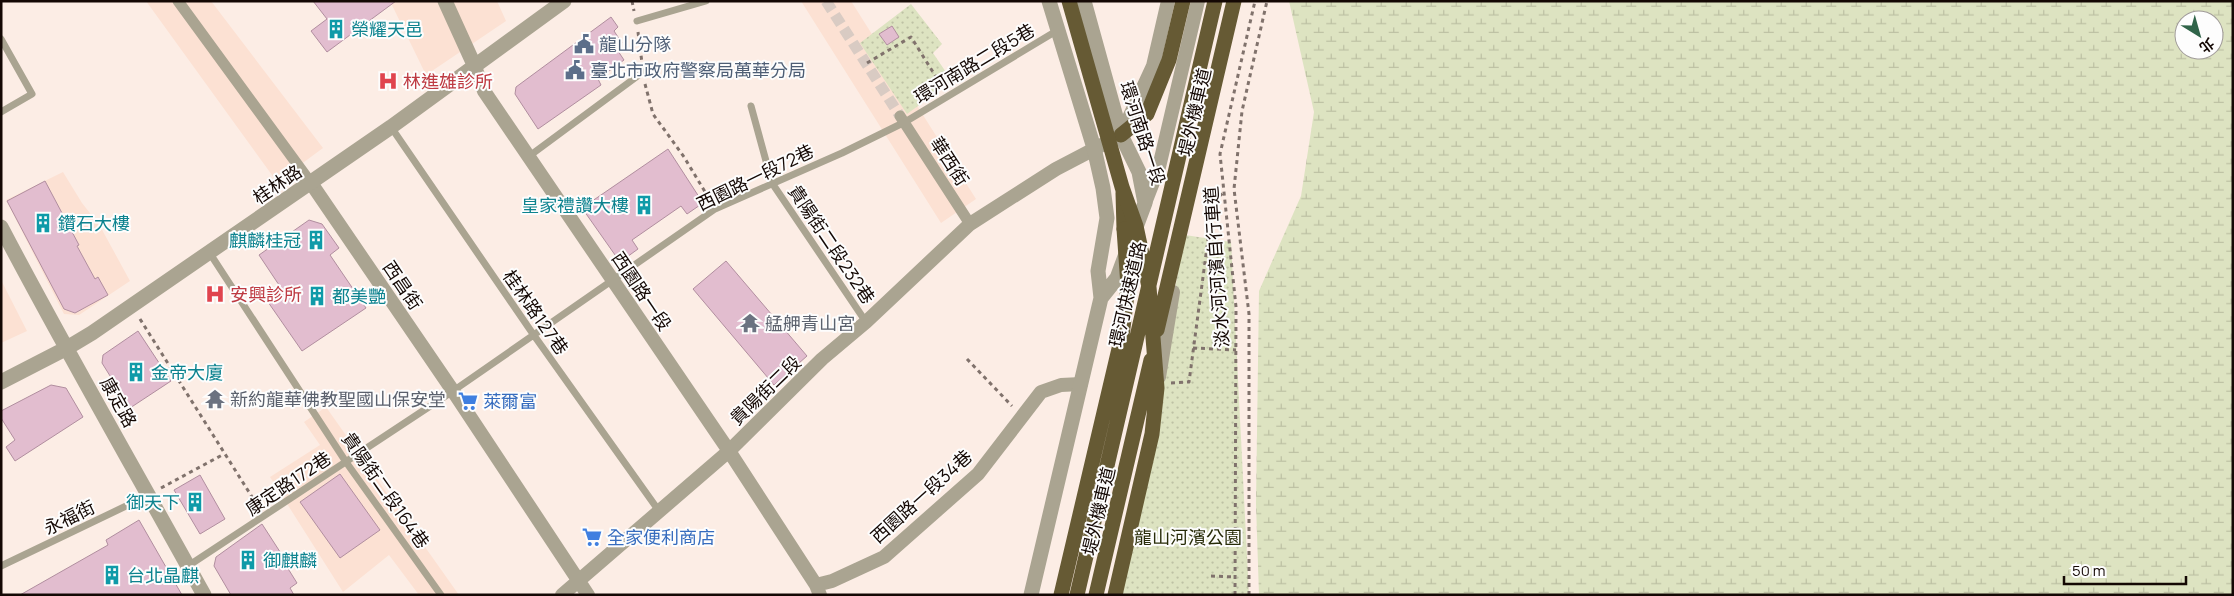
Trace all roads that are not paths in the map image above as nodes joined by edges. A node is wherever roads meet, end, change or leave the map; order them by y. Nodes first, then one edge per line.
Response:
1 (178, 1) edge
2 (445, 1) edge
3 (564, 1) edge
4 (706, 1) edge
5 (1049, 1) edge
6 (1069, 1) edge
7 (1084, 1) edge
8 (1168, 1) edge
9 (1183, 1) edge
10 (1198, 1) edge
11 (1215, 1) edge
12 (1234, 1) edge
13 (1239, 1) edge
14 (637, 21) road end
15 (1058, 30) junction
16 (1, 39) edge
17 (475, 67) junction
18 (643, 72) road end
19 (751, 106) dead end
20 (1, 112) edge
21 (902, 119) junction
22 (391, 127) junction
23 (1122, 135) junction
24 (1094, 148) junction
25 (528, 157) junction
26 (772, 183) junction
27 (311, 184) junction
28 (1122, 187) junction
29 (1145, 203) junction
30 (970, 224) junction
31 (1, 227) edge
32 (209, 252) junction
33 (612, 281) junction
34 (1101, 298) junction
35 (1167, 320) junction
36 (866, 322) junction
37 (533, 334) junction
38 (67, 348) junction
39 (1, 382) edge
40 (1082, 384) junction
41 (453, 391) junction
42 (729, 451) junction
43 (346, 462) junction
44 (149, 495) junction
45 (659, 511) junction
46 (1, 566) edge
47 (188, 566) junction
48 (578, 582) junction
49 (818, 590) edge
50 (204, 595) edge
51 (441, 595) edge
52 (562, 595) edge
53 (588, 595) edge
54 (1031, 595) edge
55 (1061, 595) edge
56 (1077, 595) edge
57 (1097, 595) edge
58 (1110, 595) edge
59 (1115, 595) edge

1 - 27 street, 西昌街
2 - 17 street, 西園路一段
3 - 17 street, 桂林路
4 - 14 lane
5 - 15 street, 環河南路一段
6 - 28 highway, bridge
7 - 23 street, 環河南路一段
8 - 23 street
9 - 23 highway
10 - 29 street
11 - 56 highway, 環河快速道路, bridge
12 - 57 highway, bridge
13 - 35 street, 堤外機車道
15 - 21 lane, 環河南路二段5巷
15 - 24 street, 環河南路一段
16 - 20 lane
17 - 22 street, 桂林路
17 - 25 street, 西園路一段
18 - 25 lane
19 - 26 lane, 貴陽街二段232巷
21 - 26 lane, 西園路一段72巷
21 - 30 street, 華西街
22 - 27 street, 桂林路
22 - 37 lane, 桂林路127巷
23 - 24 street, 貴陽街二段
23 - 29 street, 環河南路一段
24 - 30 street, 貴陽街二段
24 - 34 street, 環河南路一段
25 - 33 street, 西園路一段
26 - 33 lane, 西園路一段72巷
26 - 36 lane, 貴陽街二段232巷
27 - 32 street, 桂林路
27 - 41 street, 西昌街
28 - 55 highway, bridge
28 - 59 highway, bridge
29 - 34 street, 環河南路一段
30 - 36 street, 貴陽街二段
31 - 38 street, 康定路
32 - 38 street, 桂林路
32 - 43 lane, 貴陽街二段164巷
33 - 37 lane, 西園路一段72巷
33 - 42 street, 西園路一段
34 - 40 street, 環河南路一段
35 - 57 street, 堤外機車道
35 - 58 street, 堤外機車道
36 - 42 street, 貴陽街二段
37 - 41 lane, 西園路一段72巷
37 - 45 lane, 桂林路127巷
38 - 39 street, 桂林路
38 - 44 street, 康定路
40 - 49 street, 西園路一段34巷
40 - 54 street, 環河南路一段
41 - 43 lane, 康定路172巷
41 - 48 street, 西昌街
42 - 45 street, 貴陽街二段
42 - 49 street, 西園路一段
43 - 47 lane, 康定路172巷
43 - 51 lane, 貴陽街二段164巷
44 - 46 lane, 永福街
44 - 47 street, 康定路
45 - 48 street, 貴陽街二段
47 - 50 street, 康定路
48 - 52 street, 貴陽街二段
48 - 53 street, 西昌街

